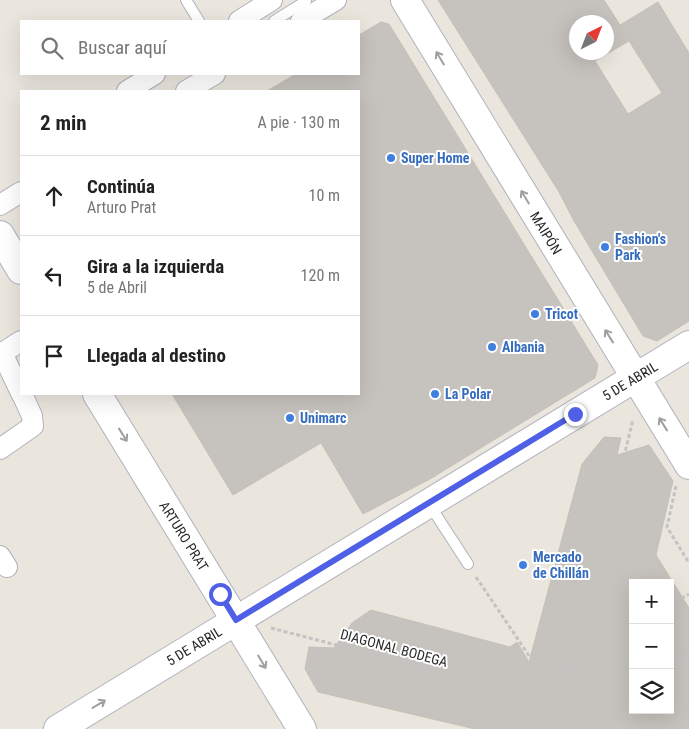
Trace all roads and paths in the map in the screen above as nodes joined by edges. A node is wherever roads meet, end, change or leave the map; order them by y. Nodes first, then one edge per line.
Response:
1 (186, 0) edge
2 (272, 0) edge
3 (336, 0) edge
4 (405, 0) edge
5 (306, 1) edge
6 (198, 20) edge
7 (241, 20) edge
8 (276, 20) edge
9 (303, 20) edge
10 (661, 43) dead end
11 (689, 67) edge
12 (679, 74) junction
13 (153, 75) edge
14 (213, 75) edge
15 (682, 80) dead end
16 (193, 85) edge
17 (129, 90) edge
18 (20, 193) edge
19 (0, 205) edge
20 (0, 236) edge
21 (20, 268) edge
22 (20, 342) edge
23 (689, 345) edge
24 (635, 378) junction
25 (20, 389) edge
26 (23, 395) edge
27 (98, 395) edge
28 (634, 412) dead end
29 (0, 449) edge
30 (683, 473) edge
31 (429, 503) junction
32 (689, 563) edge
33 (468, 564) joint
34 (689, 594) edge
35 (674, 603) edge
36 (249, 623) junction
37 (689, 652) edge
38 (674, 660) edge
39 (629, 661) edge
40 (573, 672) junction
41 (542, 675) junction
42 (588, 686) junction
43 (529, 695) junction
44 (591, 709) junction
45 (598, 710) dead end
46 (580, 728) edge
47 (58, 729) edge
48 (302, 729) edge
49 (545, 729) edge
50 (575, 729) edge

1 - 6 lane
2 - 7 street
3 - 9 street
24 -> 4 street, MAIPÓN
5 - 8 lane
10 - 12 path
11 - 12 path
12 - 15 path
13 - 17 street
14 - 16 street
18 - 19 street
20 - 21 street
22 - 25 street
23 - 24 street, 5 DE ABRIL
30 -> 24 street, MAIPÓN
24 - 31 street, 5 DE ABRIL
26 - 29 street
27 -> 36 street, ARTURO PRAT
28 - 40 path
30 - 32 path
31 - 33 lane
31 - 36 street, 5 DE ABRIL
33 - 41 path
34 - 35 path
36 - 43 path, DIAGONAL BODEGA
47 -> 36 street, 5 DE ABRIL
36 -> 48 street, ARTURO PRAT
37 - 38 path
39 - 42 path
40 - 41 path
40 - 42 path
41 - 43 path
42 - 44 path
43 - 49 path
44 - 45 path
44 - 46 path
46 - 50 path

